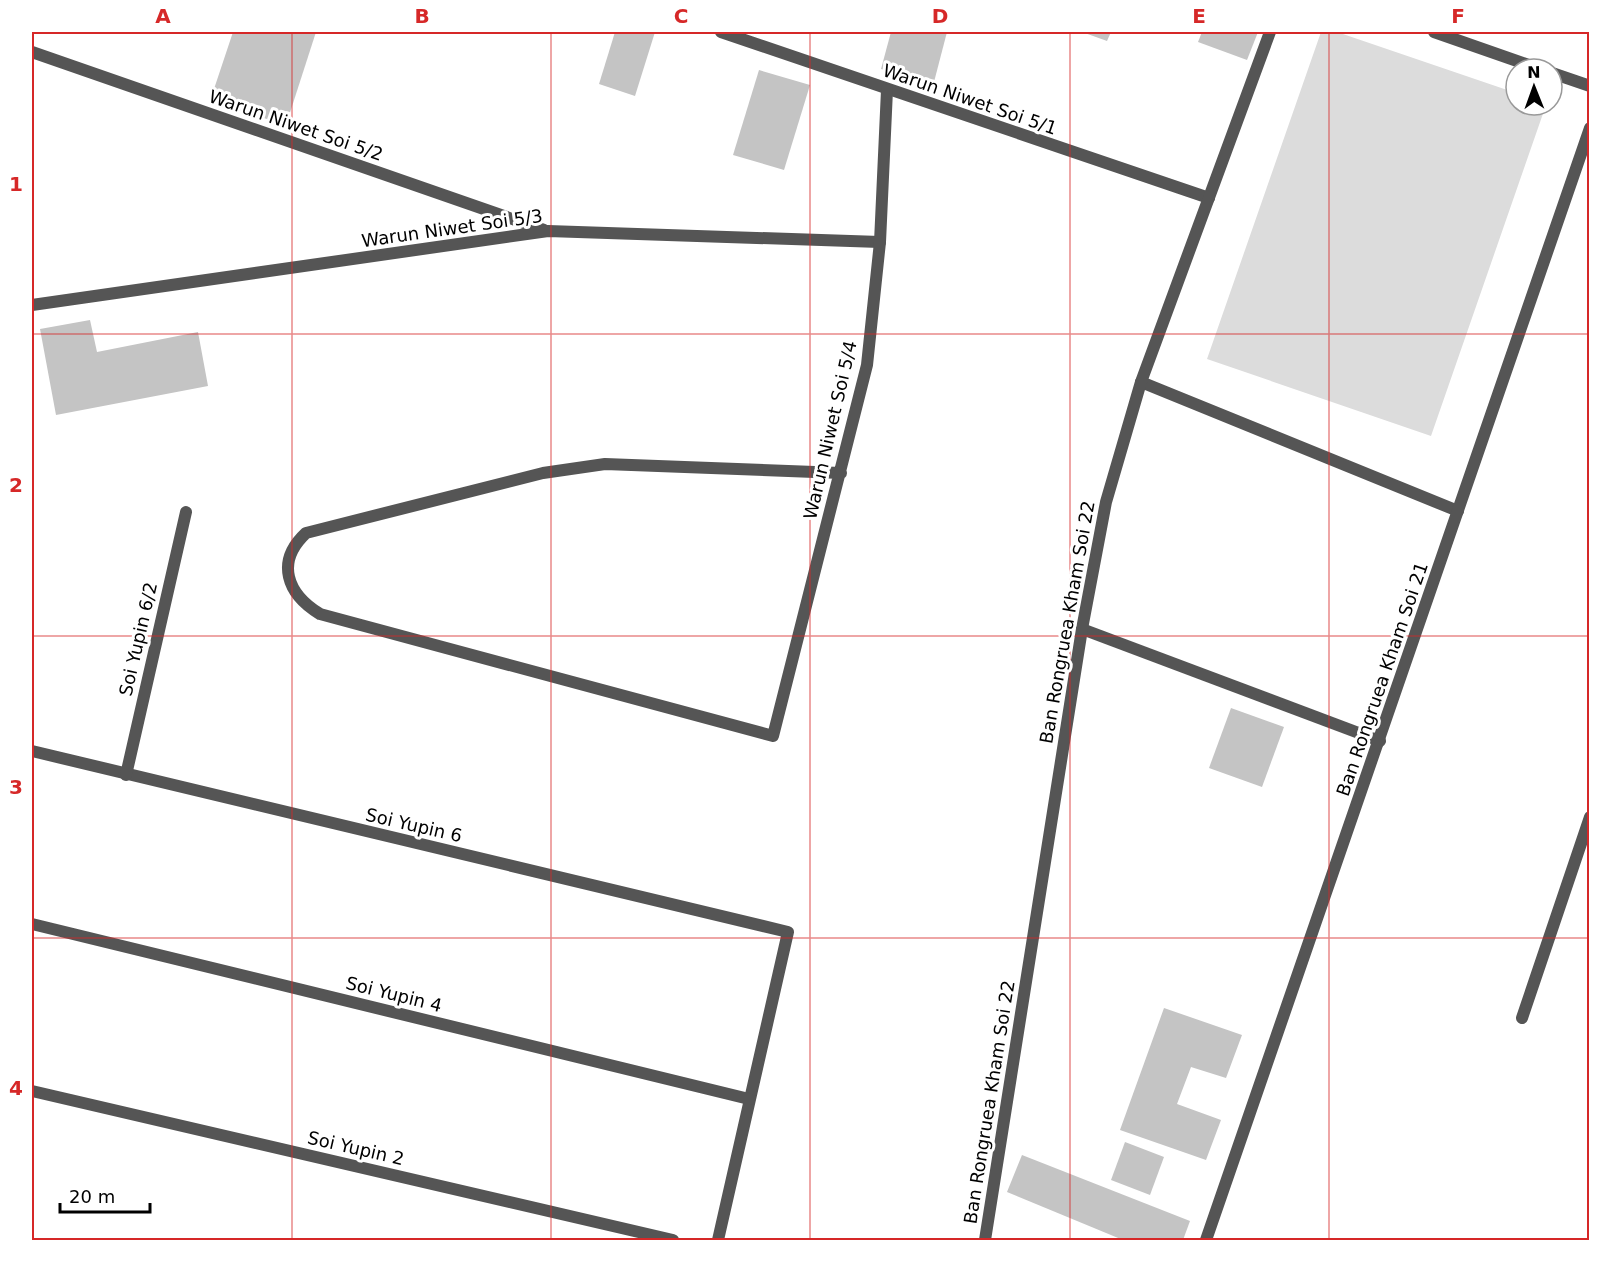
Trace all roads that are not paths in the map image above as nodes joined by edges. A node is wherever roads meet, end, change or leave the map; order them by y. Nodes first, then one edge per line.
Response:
1 (721, 32) edge
2 (1270, 32) edge
3 (1434, 32) edge
4 (32, 52) edge
5 (1506, 57) edge
6 (1564, 77) edge
7 (1590, 86) edge
8 (887, 90) junction
9 (1590, 128) edge
10 (1209, 198) junction
11 (548, 231) junction
12 (880, 242) junction
13 (32, 305) edge
14 (1141, 382) junction
15 (841, 473) junction
16 (1458, 511) junction
17 (186, 512) dead end
18 (1082, 629) junction
19 (1380, 741) junction
20 (32, 751) edge
21 (126, 775) junction
22 (1590, 817) edge
23 (32, 924) edge
24 (1522, 1018) dead end
25 (32, 1091) edge
26 (749, 1099) junction
27 (673, 1240) edge
28 (718, 1240) edge
29 (985, 1240) edge
30 (1206, 1240) edge

1 - 8 street, Warun Niwet Soi 5/1
2 - 10 street, Ban Rongruea Kham Soi 22
3 - 5 street
4 - 11 street, Warun Niwet Soi 5/2
6 - 7 street
8 - 10 street, Warun Niwet Soi 5/1
8 - 12 street, Warun Niwet Soi 5/4
9 - 16 street, Ban Rongruea Kham Soi 21
10 - 14 street, Ban Rongruea Kham Soi 22
11 - 12 street, Warun Niwet Soi 5/3
11 - 13 street, Warun Niwet Soi 5/3
12 - 15 street, Warun Niwet Soi 5/4
14 - 16 street
14 - 18 street, Ban Rongruea Kham Soi 22
15 - 15 street, Warun Niwet Soi 5/4
16 - 19 street, Ban Rongruea Kham Soi 21
17 - 21 street, Soi Yupin 6/2
18 - 19 street
18 - 29 street, Ban Rongruea Kham Soi 22
19 - 30 street, Ban Rongruea Kham Soi 21
20 - 21 street, Soi Yupin 6
21 - 26 street, Soi Yupin 6
22 - 24 street
23 - 26 street, Soi Yupin 4
25 - 27 street, Soi Yupin 2
26 - 28 street

